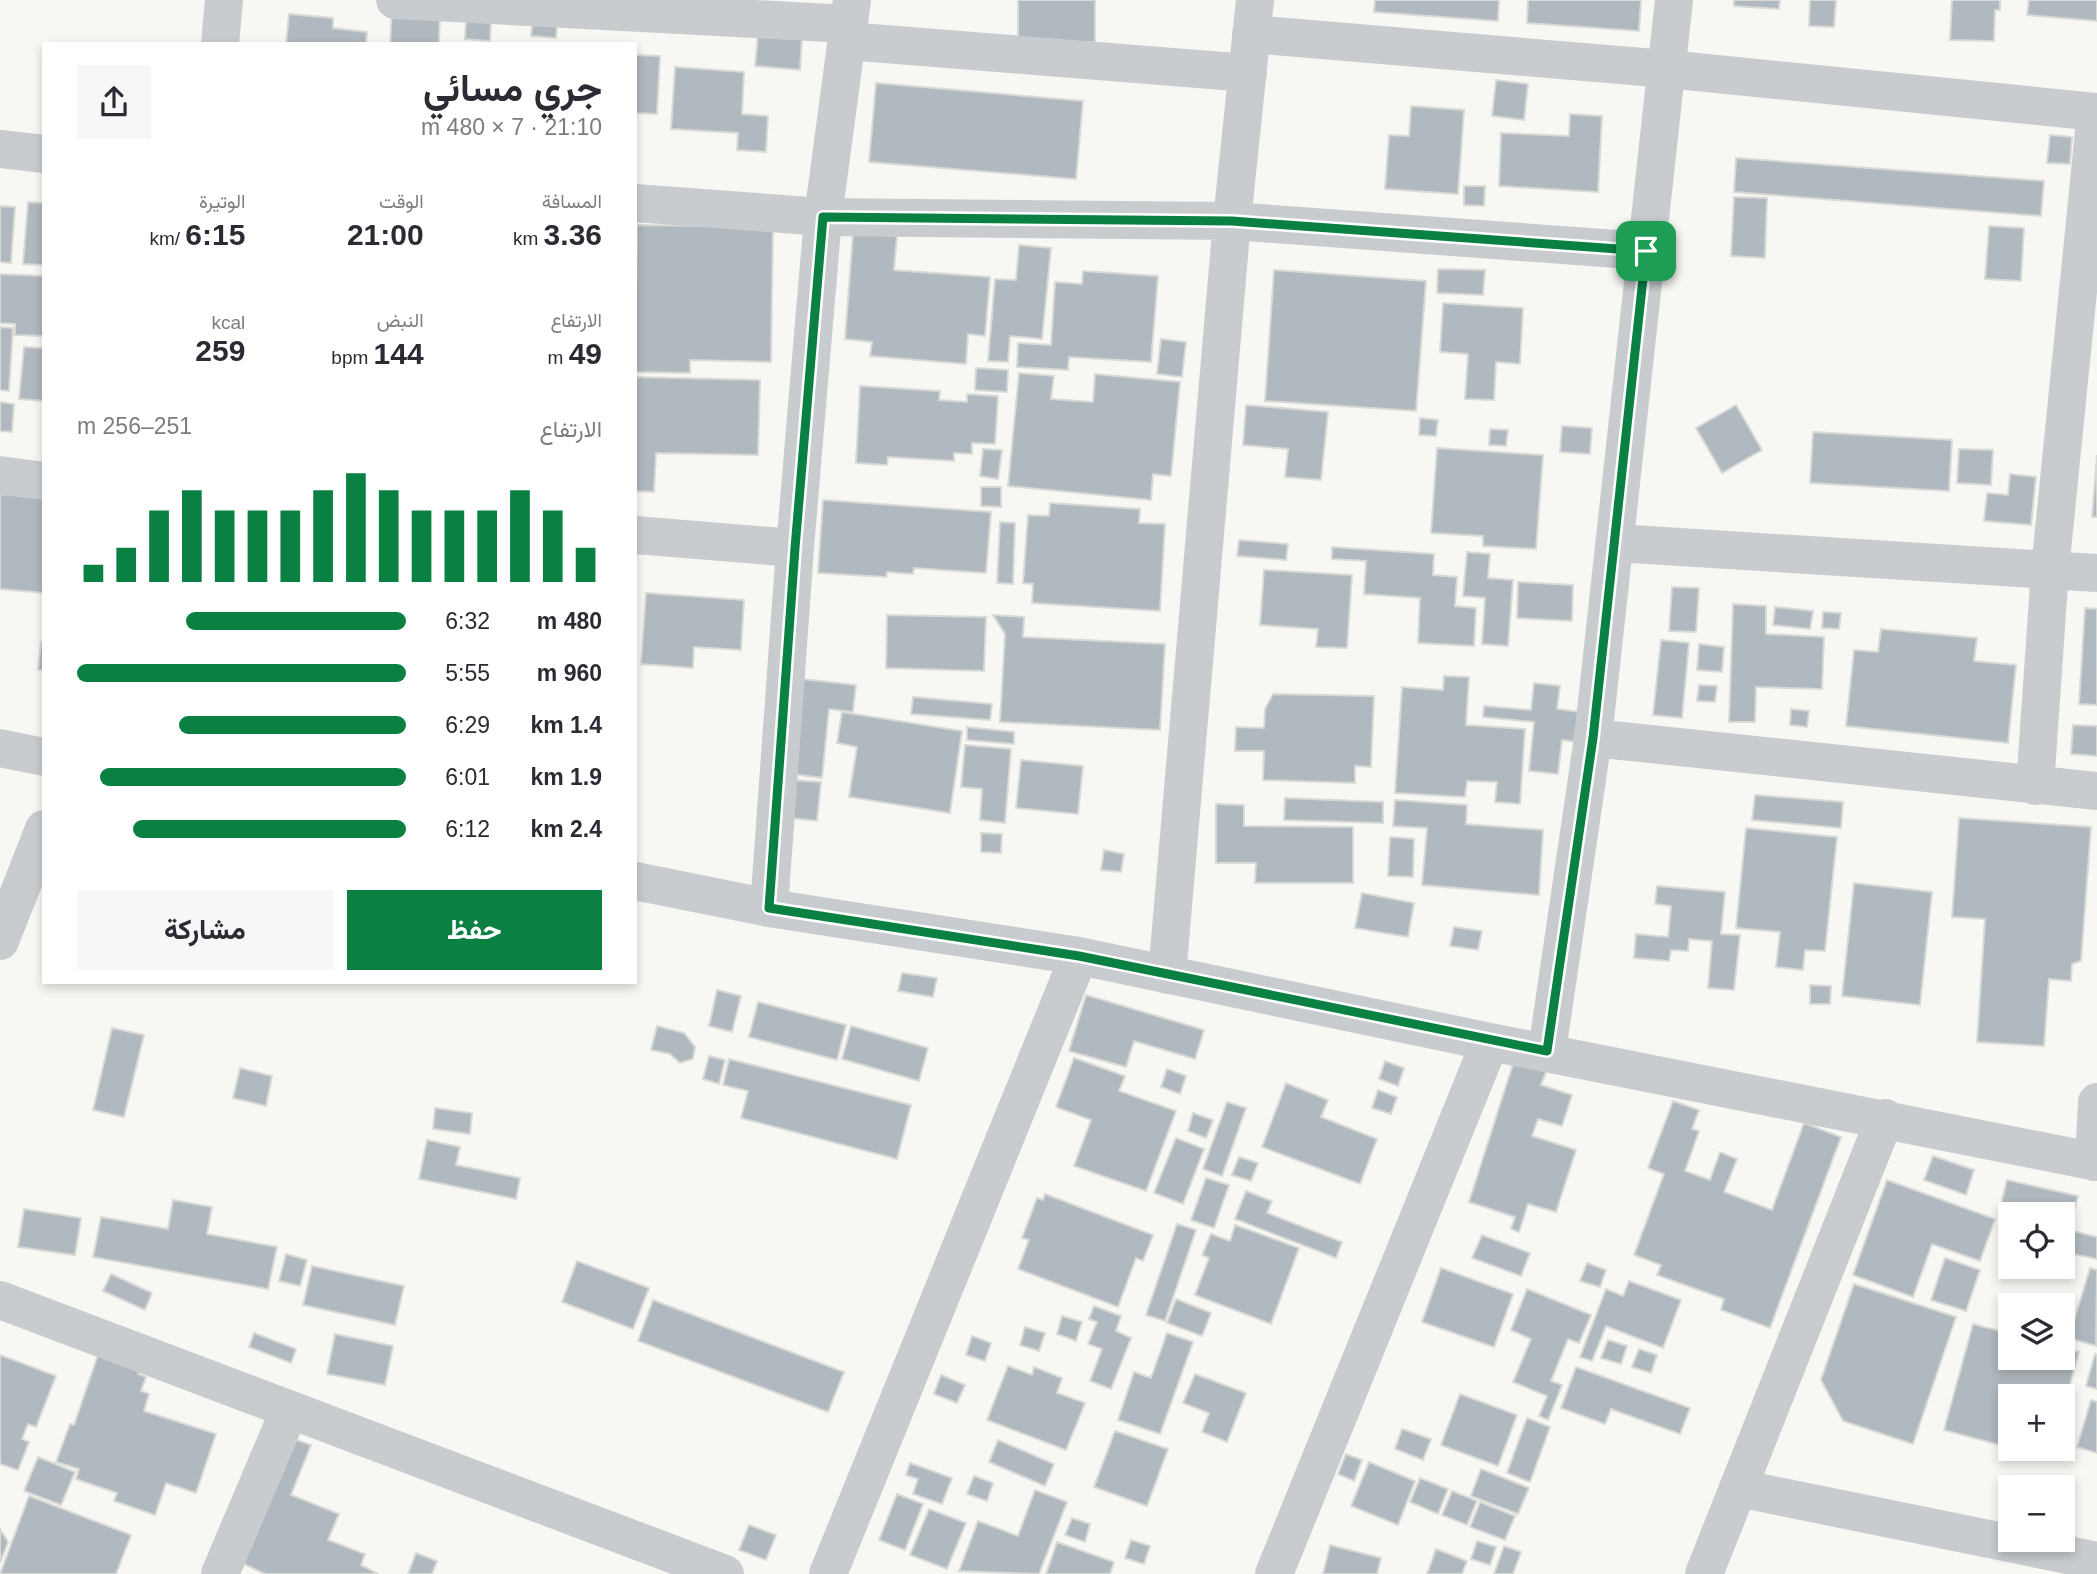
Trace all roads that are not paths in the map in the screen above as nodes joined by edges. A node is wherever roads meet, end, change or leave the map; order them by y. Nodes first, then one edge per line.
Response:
1 (224, 0) edge
2 (394, 0) edge
3 (1674, 0) edge
4 (1253, 17) edge
5 (849, 22) edge
6 (220, 42) edge
7 (1667, 69) junction
8 (1248, 73) junction
9 (2096, 112) edge
10 (0, 149) edge
11 (42, 154) edge
12 (637, 203) edge
13 (823, 217) junction
14 (1232, 221) junction
15 (1646, 251) junction
16 (0, 475) edge
17 (42, 481) edge
18 (637, 535) edge
19 (1616, 543) junction
20 (795, 548) junction
21 (2050, 570) junction
22 (2097, 573) edge
23 (1593, 738) junction
24 (0, 748) edge
25 (42, 757) edge
26 (2035, 786) junction
27 (2097, 791) edge
28 (42, 834) edge
29 (637, 881) edge
30 (769, 908) junction
31 (0, 941) edge
32 (1079, 956) junction
33 (1167, 975) junction
34 (1490, 1042) junction
35 (1547, 1051) junction
36 (2097, 1102) edge
37 (1885, 1118) junction
38 (2096, 1162) edge
39 (0, 1300) edge
40 (289, 1411) junction
41 (1738, 1488) junction
42 (2097, 1561) edge
43 (220, 1574) edge
44 (725, 1574) edge
45 (828, 1574) edge
46 (1274, 1574) edge
47 (1704, 1574) edge

1 - 6 street
2 - 5 street
3 - 7 street
4 - 7 street
4 - 8 street
5 - 8 street
5 - 13 street
7 - 9 street
7 - 15 street
8 - 14 street
9 - 21 street
10 - 11 street
12 - 13 street
13 - 14 street
13 - 20 street
14 - 15 street
14 - 33 street
15 - 19 street
16 - 17 street
18 - 20 street
19 - 21 street
19 - 23 street
20 - 30 street
21 - 22 street
21 - 26 street
23 - 26 street
23 - 35 street
24 - 25 street
26 - 27 street
28 - 31 street
29 - 30 street
30 - 32 street
32 - 33 street
32 - 45 street
33 - 34 street
34 - 35 street
34 - 46 street
35 - 37 street
36 - 38 street
37 - 38 street
37 - 41 street
39 - 40 street
40 - 43 street
40 - 44 street
41 - 42 street
41 - 47 street

